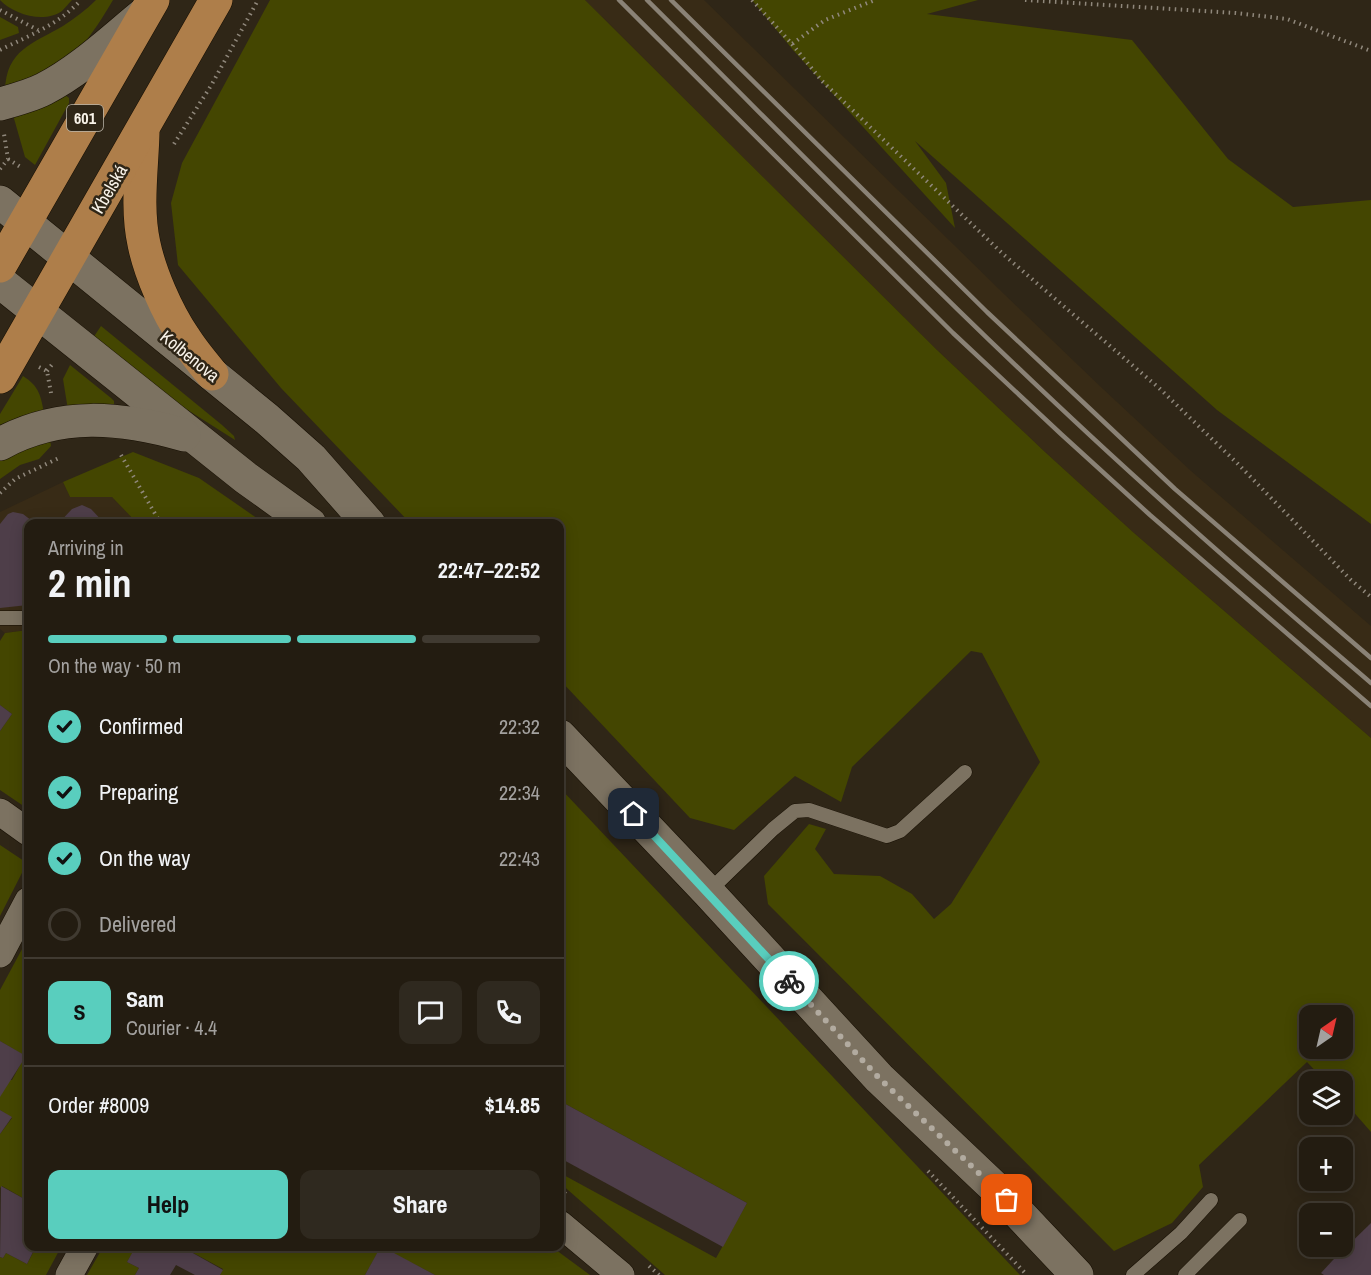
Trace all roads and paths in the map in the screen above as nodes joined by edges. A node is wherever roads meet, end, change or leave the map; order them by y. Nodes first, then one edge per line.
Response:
1 (81, 0) edge
2 (216, 0) edge
3 (258, 0) edge
4 (752, 0) edge
5 (875, 0) edge
6 (1024, 0) edge
7 (149, 7) edge
8 (0, 10) edge
9 (39, 31) junction
10 (792, 44) junction
11 (0, 50) edge
12 (1371, 51) edge
13 (1, 115) edge
14 (143, 129) junction
15 (171, 149) dead end
16 (0, 169) edge
17 (12, 212) edge
18 (69, 258) junction
19 (0, 266) edge
20 (0, 282) edge
21 (38, 312) junction
22 (31, 362) dead end
23 (212, 374) junction
24 (0, 377) edge
25 (53, 402) dead end
26 (196, 438) junction
27 (0, 444) edge
28 (118, 449) dead end
29 (64, 456) dead end
30 (0, 493) edge
31 (158, 519) edge
32 (303, 519) edge
33 (365, 519) edge
34 (1371, 597) edge
35 (0, 618) edge
36 (24, 618) edge
37 (564, 740) edge
38 (965, 772) dead end
39 (0, 812) edge
40 (24, 829) edge
41 (708, 892) junction
42 (24, 909) edge
43 (0, 954) edge
44 (1211, 1200) dead end
45 (1240, 1220) dead end
46 (564, 1227) edge
47 (82, 1251) edge
48 (69, 1275) edge
49 (621, 1275) edge
50 (1077, 1275) edge
51 (1133, 1275) edge
52 (1185, 1275) edge

1 - 9 path
2 - 14 main road, Kbelská
3 - 15 path
4 - 10 path
5 - 10 path
6 - 12 path
7 - 13 main road
7 - 17 main road, 601
8 - 9 path
9 - 11 path
10 - 34 path
13 - 16 path
14 - 18 main road, Kbelská
14 - 23 main road
17 - 18 main road, Kolbenova
17 - 19 main road, 601
18 - 21 main road, Kbelská
18 - 23 main road, Kolbenova
20 - 21 main road
21 - 24 main road, Kbelská
21 - 26 main road
22 - 25 path
23 - 33 main road, Kolbenova
26 - 27 main road
26 - 32 main road
28 - 31 path
29 - 30 path
35 - 36 lane
37 - 41 main road
38 - 41 lane
39 - 40 street
41 - 50 main road
42 - 43 street
44 - 51 lane
45 - 52 lane
46 - 49 street
47 - 48 street

